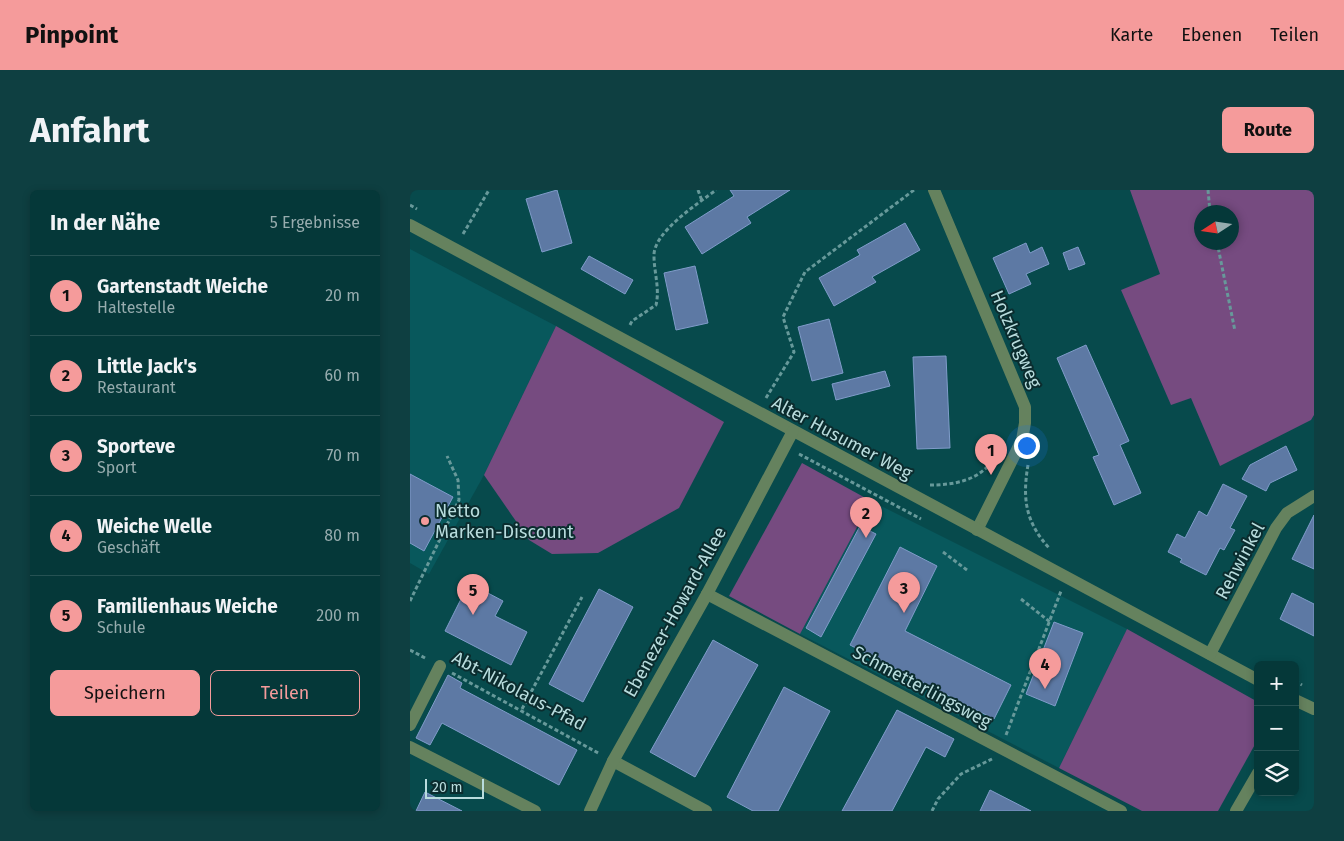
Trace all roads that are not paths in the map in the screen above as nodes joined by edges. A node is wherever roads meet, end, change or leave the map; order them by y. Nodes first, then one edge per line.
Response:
1 (934, 190) edge
2 (410, 225) edge
3 (793, 431) junction
4 (1314, 496) edge
5 (977, 530) junction
6 (707, 594) junction
7 (1210, 654) junction
8 (440, 666) road end
9 (1254, 678) edge
10 (1299, 703) edge
11 (1314, 709) edge
12 (410, 725) edge
13 (410, 746) edge
14 (613, 761) junction
15 (1254, 780) edge
16 (536, 811) edge
17 (590, 811) edge
18 (706, 811) edge
19 (1121, 811) edge
20 (1236, 811) edge

1 - 5 street, Holzkrugweg
2 - 3 street, Alter Husumer Weg
3 - 5 street, Alter Husumer Weg
3 - 6 street, Ebenezer-Howard-Allee
4 - 7 street, Rehwinkel
5 - 7 street, Alter Husumer Weg
6 - 14 street, Ebenezer-Howard-Allee
6 - 19 street, Schmetterlingsweg
7 - 9 street, Alter Husumer Weg
8 - 12 street, Abt-Nikolaus-Pfad
10 - 11 street
13 - 16 street
14 - 17 street, Ebenezer-Howard-Allee
14 - 18 street
15 - 20 street

